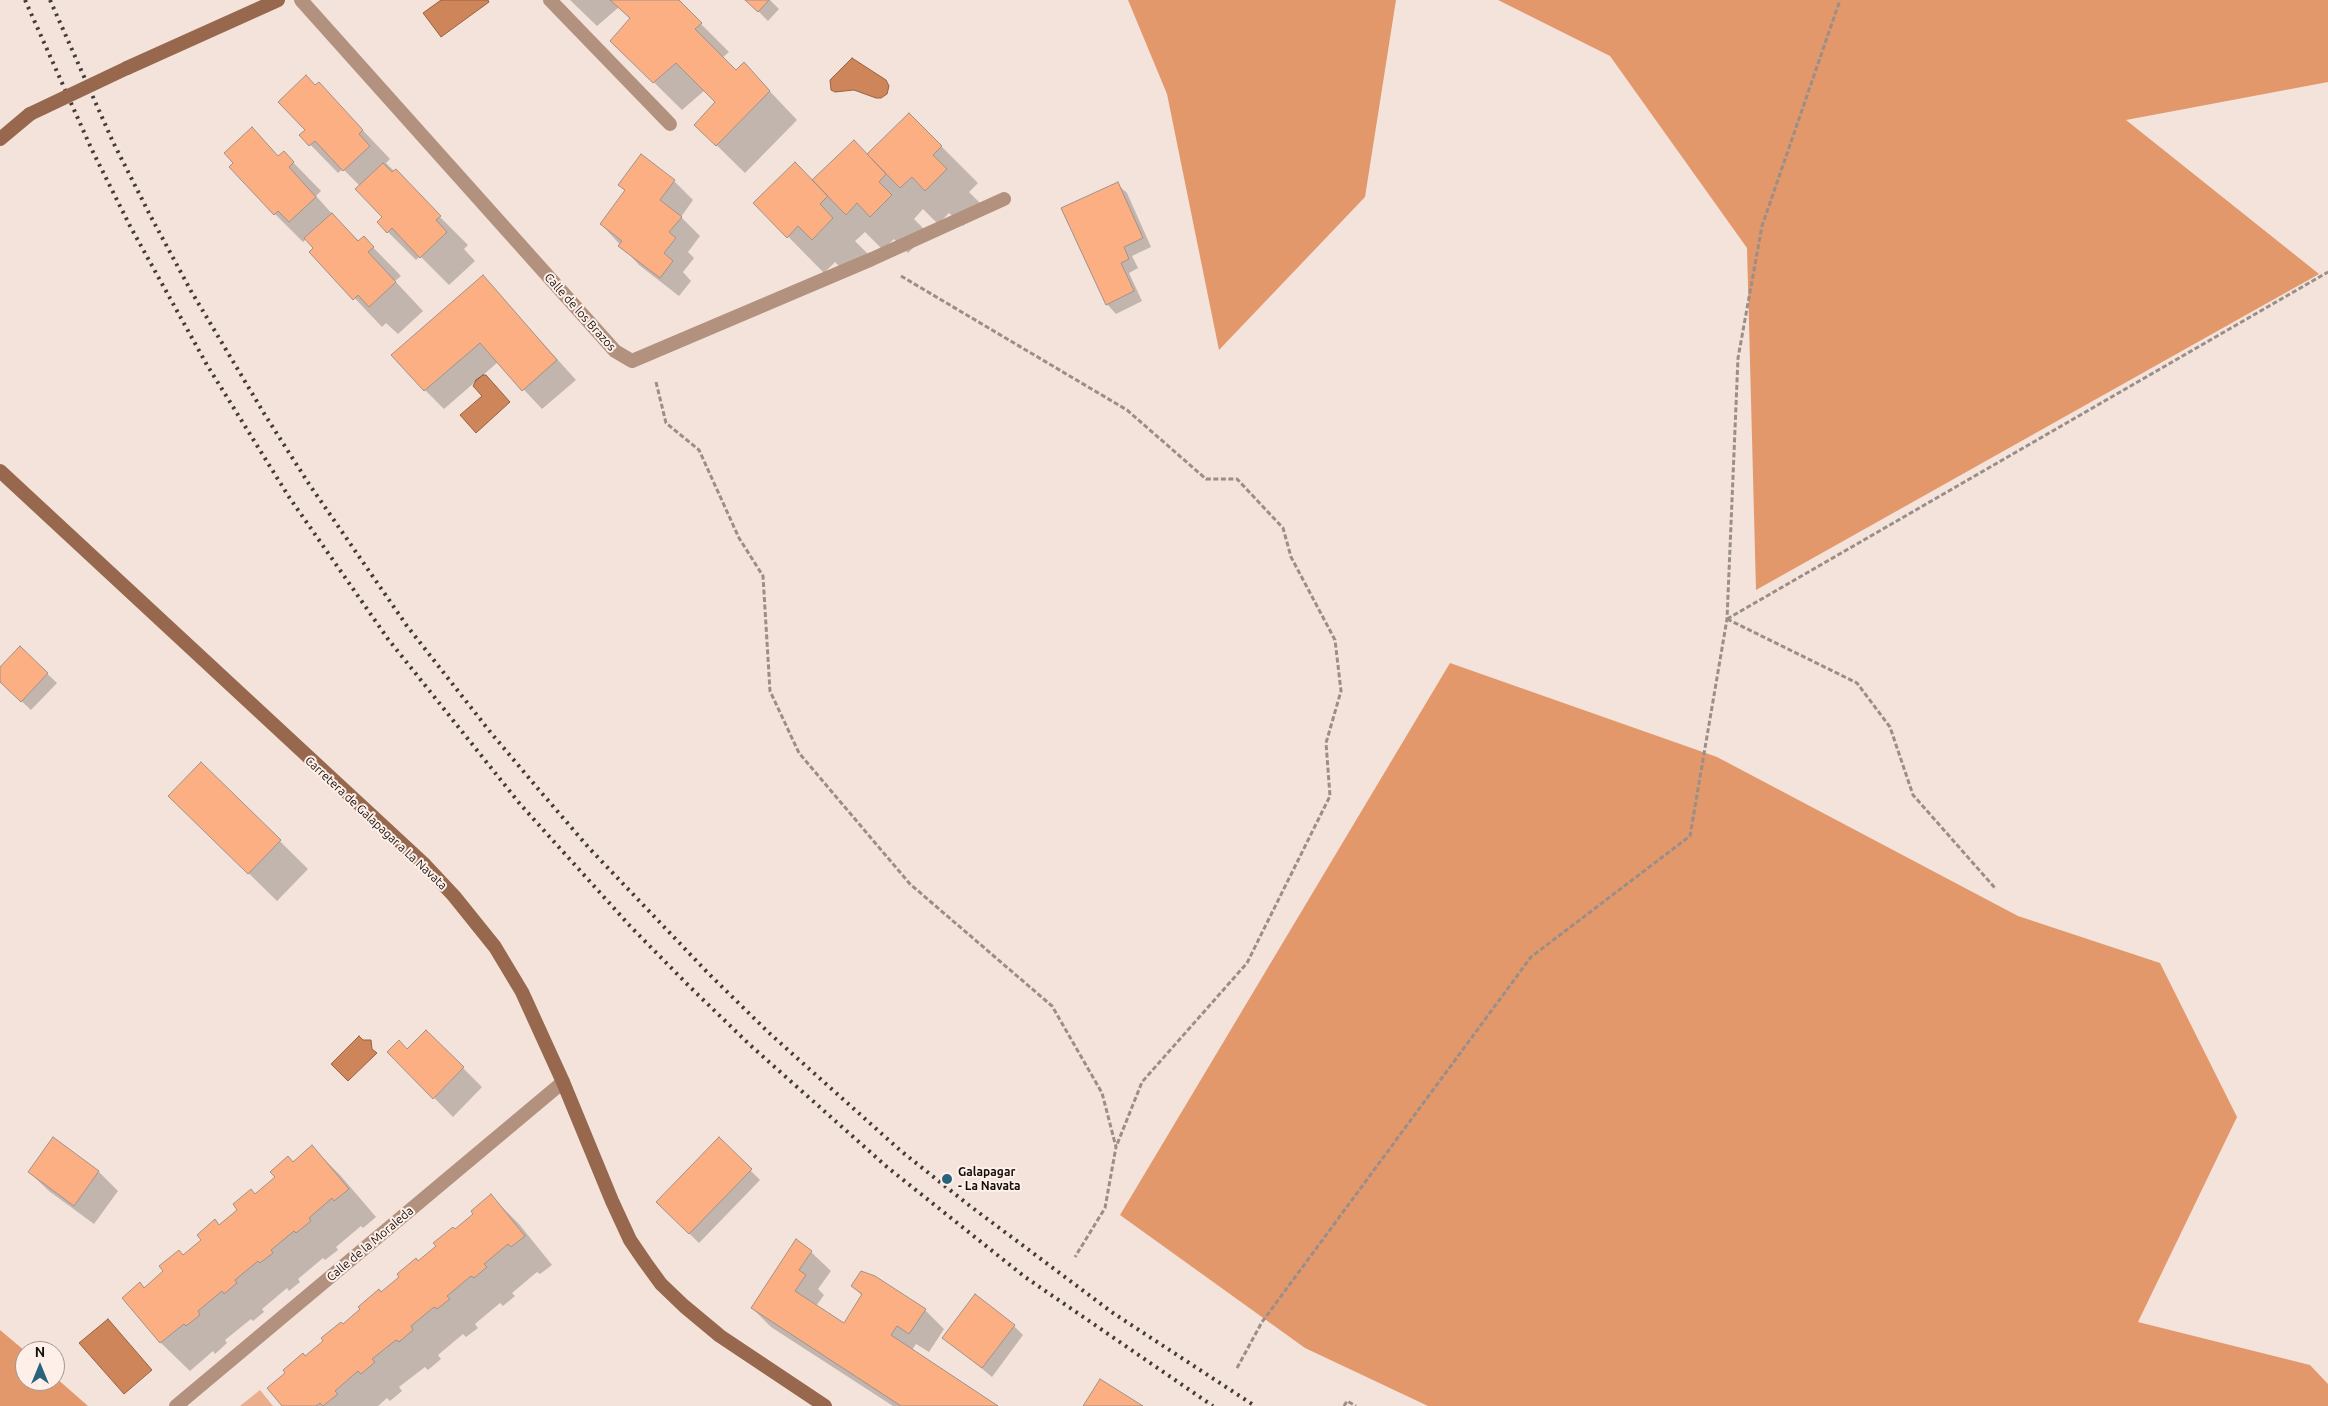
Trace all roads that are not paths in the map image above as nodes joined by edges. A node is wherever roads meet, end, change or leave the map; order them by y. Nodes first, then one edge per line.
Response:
1 (278, 0) edge
2 (301, 0) edge
3 (550, 0) edge
4 (670, 124) dead end
5 (0, 139) edge
6 (1004, 199) dead end
7 (0, 472) edge
8 (564, 1082) junction
9 (176, 1406) edge
10 (825, 1406) edge

1 - 5 main road, bridge
2 - 6 street, Calle de los Brazos
3 - 4 street
7 - 8 main road, Carretera de Galapagar a La Navata
8 - 9 street, Calle de la Moraleda
8 - 10 main road, Carretera de Galapagar a La Navata

